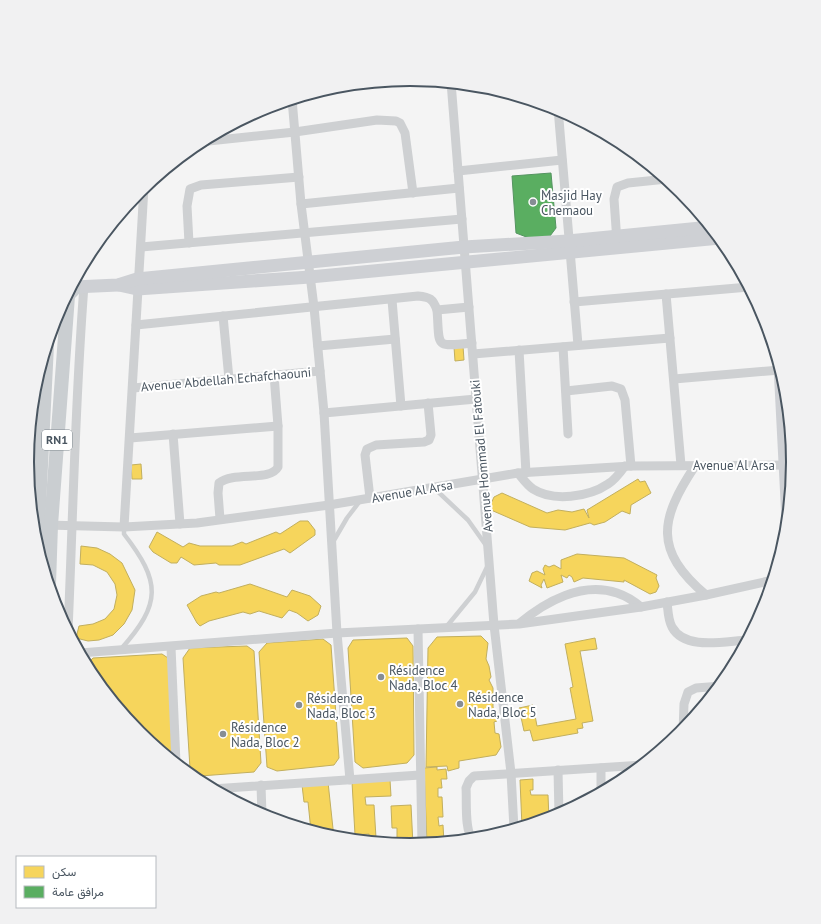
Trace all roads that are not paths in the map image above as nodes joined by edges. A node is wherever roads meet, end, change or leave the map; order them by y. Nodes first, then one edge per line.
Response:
1 (451, 88) edge
2 (292, 104) edge
3 (559, 116) edge
4 (295, 132) junction
5 (215, 140) edge
6 (562, 160) junction
7 (458, 171) junction
8 (299, 177) junction
9 (660, 180) edge
10 (459, 188) junction
11 (412, 193) junction
12 (144, 197) edge
13 (301, 204) junction
14 (462, 219) junction
15 (705, 228) edge
16 (304, 233) junction
17 (713, 238) edge
18 (617, 242) junction
19 (189, 243) junction
20 (568, 246) junction
21 (141, 247) junction
22 (464, 247) junction
23 (308, 261) junction
24 (465, 262) junction
25 (310, 277) junction
26 (137, 284) junction
27 (744, 287) edge
28 (76, 289) edge
29 (666, 294) junction
30 (73, 295) edge
31 (72, 297) edge
32 (392, 300) junction
33 (574, 302) junction
34 (314, 307) junction
35 (469, 307) junction
36 (437, 310) junction
37 (223, 316) junction
38 (136, 325) junction
39 (670, 338) junction
40 (395, 339) junction
41 (472, 343) junction
42 (578, 345) junction
43 (318, 346) junction
44 (563, 347) junction
45 (519, 350) junction
46 (472, 354) junction
47 (46, 368) edge
48 (775, 369) edge
49 (320, 371) junction
50 (274, 375) junction
51 (229, 379) junction
52 (674, 379) junction
53 (132, 388) junction
54 (566, 391) junction
55 (476, 399) junction
56 (45, 403) junction
57 (428, 403) junction
58 (401, 406) junction
59 (38, 409) edge
60 (324, 413) junction
61 (278, 426) junction
62 (172, 434) junction
63 (568, 434) dead end
64 (130, 438) junction
65 (787, 460) edge
66 (681, 465) junction
67 (628, 466) junction
68 (695, 466) junction
69 (786, 466) junction
70 (522, 473) junction
71 (786, 477) edge
72 (482, 478) junction
73 (434, 488) junction
74 (365, 499) junction
75 (330, 505) junction
76 (220, 519) junction
77 (180, 524) junction
78 (45, 525) junction
79 (73, 525) junction
80 (124, 527) junction
81 (41, 535) edge
82 (332, 546) junction
83 (488, 549) junction
84 (47, 560) edge
85 (489, 562) junction
86 (767, 581) edge
87 (706, 595) junction
88 (667, 602) junction
89 (641, 607) junction
90 (69, 619) edge
91 (519, 624) junction
92 (494, 625) junction
93 (447, 626) junction
94 (418, 629) junction
95 (337, 633) junction
96 (741, 642) edge
97 (171, 647) junction
98 (120, 650) junction
99 (85, 652) edge
100 (712, 687) edge
101 (683, 721) edge
102 (176, 757) edge
103 (633, 766) edge
104 (601, 768) junction
105 (558, 770) junction
106 (511, 773) junction
107 (420, 775) junction
108 (350, 780) junction
109 (261, 785) junction
110 (601, 787) edge
111 (222, 788) edge
112 (262, 808) edge
113 (559, 808) edge
114 (514, 824) edge
115 (469, 834) edge
116 (422, 838) edge

1 - 7 street, Avenue Hommad El Fatouki
2 - 4 street
3 - 6 street
4 - 5 street
4 - 8 street
4 - 11 street
6 - 7 street
6 - 20 street
7 - 10 street, Avenue Hommad El Fatouki
8 - 13 street
8 - 19 street
9 - 18 street
10 - 11 street
10 - 14 street, Avenue Hommad El Fatouki
11 - 13 street
12 - 21 street
13 - 16 street
14 - 16 street
14 - 22 street, Avenue Hommad El Fatouki
15 - 18 street
16 - 19 street
16 - 23 street
17 - 18 street
18 - 20 street
19 - 21 street
20 - 22 street
20 - 24 street
20 - 33 street
21 - 26 street
22 - 23 street
22 - 24 street, Avenue Hommad El Fatouki
23 - 25 street
23 - 26 street
24 - 25 street
24 - 35 street, Avenue Hommad El Fatouki
25 - 26 street
25 - 34 street
26 - 28 street
26 - 38 street
27 - 29 street
29 - 33 street
29 - 39 street
30 - 79 street
31 - 78 main road, RN1
32 - 34 street
32 - 36 street
32 - 40 street
33 - 42 street
34 - 37 street
34 - 43 street
35 - 36 street
35 - 41 street, Avenue Hommad El Fatouki
36 - 41 street
37 - 38 street
37 - 51 street
38 - 53 street
39 - 42 street
39 - 52 street
40 - 43 street
40 - 58 street
41 - 46 street, Avenue Hommad El Fatouki
42 - 44 street
43 - 49 street
44 - 45 street
44 - 54 street
45 - 46 street
45 - 70 street
46 - 55 street, Avenue Hommad El Fatouki
47 - 56 main road, RN1
48 - 52 street
49 - 50 street, Avenue Abdellah Echafchaouni
49 - 60 street
50 - 51 street, Avenue Abdellah Echafchaouni
50 - 61 street
51 - 53 street, Avenue Abdellah Echafchaouni
52 - 66 street
53 - 64 street
54 - 63 street
54 - 67 street
55 - 57 street
55 - 72 street, Avenue Hommad El Fatouki
56 - 59 street
56 - 78 main road, RN1
57 - 58 street
57 - 74 street
58 - 60 street
60 - 75 street
61 - 62 street
61 - 76 street
62 - 64 street
62 - 77 street
64 - 80 street
65 - 69 street
66 - 67 street, Avenue Al Arsa
66 - 68 street, Avenue Al Arsa
67 - 70 street, Avenue Al Arsa
67 - 70 street
68 - 69 street, Avenue Al Arsa
68 - 87 street
69 - 71 street
70 - 72 street, Avenue Al Arsa
72 - 73 street, Avenue Al Arsa
72 - 83 street, Avenue Hommad El Fatouki
73 - 74 street, Avenue Al Arsa
73 - 83 lane
74 - 75 street, Avenue Al Arsa
74 - 82 lane
75 - 76 street, Avenue Al Arsa
75 - 82 street
76 - 77 street, Avenue Al Arsa
77 - 80 street, Avenue Al Arsa
78 - 79 street, Avenue Al Arsa
78 - 81 main road, RN1
78 - 84 main road, RN1
79 - 80 street, Avenue Al Arsa
79 - 90 street
80 - 98 lane
82 - 95 street
83 - 85 street, Avenue Hommad El Fatouki
85 - 92 street, Avenue Hommad El Fatouki
85 - 93 lane
86 - 87 street
87 - 88 street
88 - 89 street
88 - 96 street
89 - 91 street
89 - 91 street
91 - 92 street
92 - 93 street
92 - 106 street, Avenue Hommad El Fatouki
93 - 94 street
94 - 95 street
94 - 107 street
95 - 97 street
95 - 108 street
97 - 98 street
97 - 102 street
98 - 99 street
100 - 101 street
103 - 104 street
104 - 105 street
104 - 110 street
105 - 106 street
105 - 113 street
106 - 114 street, Avenue Hommad El Fatouki
106 - 115 street
107 - 108 street
107 - 116 street
108 - 109 street
109 - 111 street
109 - 112 street

